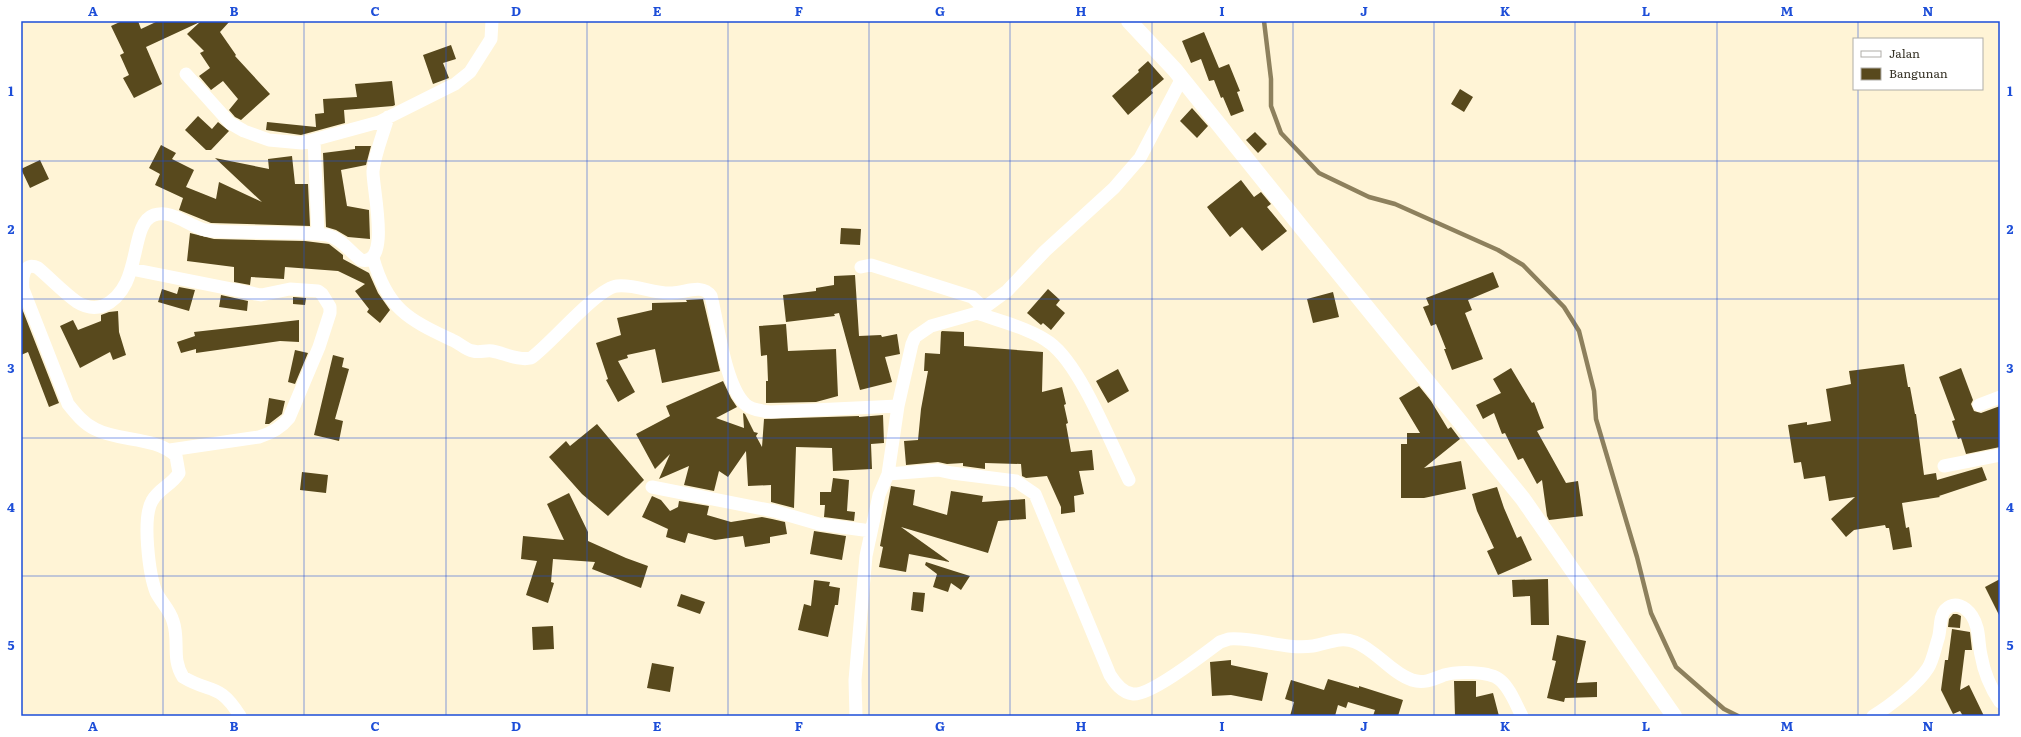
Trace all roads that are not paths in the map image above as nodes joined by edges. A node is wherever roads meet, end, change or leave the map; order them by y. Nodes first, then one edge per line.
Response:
1 (492, 21) edge
2 (1129, 21) edge
3 (186, 74) dead end
4 (1182, 78) junction
5 (388, 117) junction
6 (314, 140) junction
7 (318, 234) junction
8 (374, 258) junction
9 (861, 267) dead end
10 (130, 269) junction
11 (981, 310) junction
12 (2000, 397) edge
13 (1979, 404) dead end
14 (898, 406) junction
15 (170, 450) junction
16 (2000, 455) edge
17 (1944, 466) dead end
18 (888, 474) junction
19 (1128, 480) dead end
20 (652, 487) dead end
21 (871, 531) junction
22 (2000, 702) edge
23 (240, 716) edge
24 (856, 716) edge
25 (1522, 716) edge
26 (1674, 716) edge
27 (1873, 716) edge

1 - 5 street
2 - 4 street
3 - 6 street
4 - 11 street
4 - 26 street
5 - 6 street
5 - 8 street
6 - 7 street
7 - 8 street
7 - 10 street
8 - 14 street
9 - 11 street
10 - 15 street
10 - 15 street
11 - 14 street
11 - 19 street
12 - 13 street
14 - 18 street
15 - 23 street
16 - 17 street
18 - 21 street
18 - 25 street
20 - 21 street
21 - 24 street
22 - 27 street

